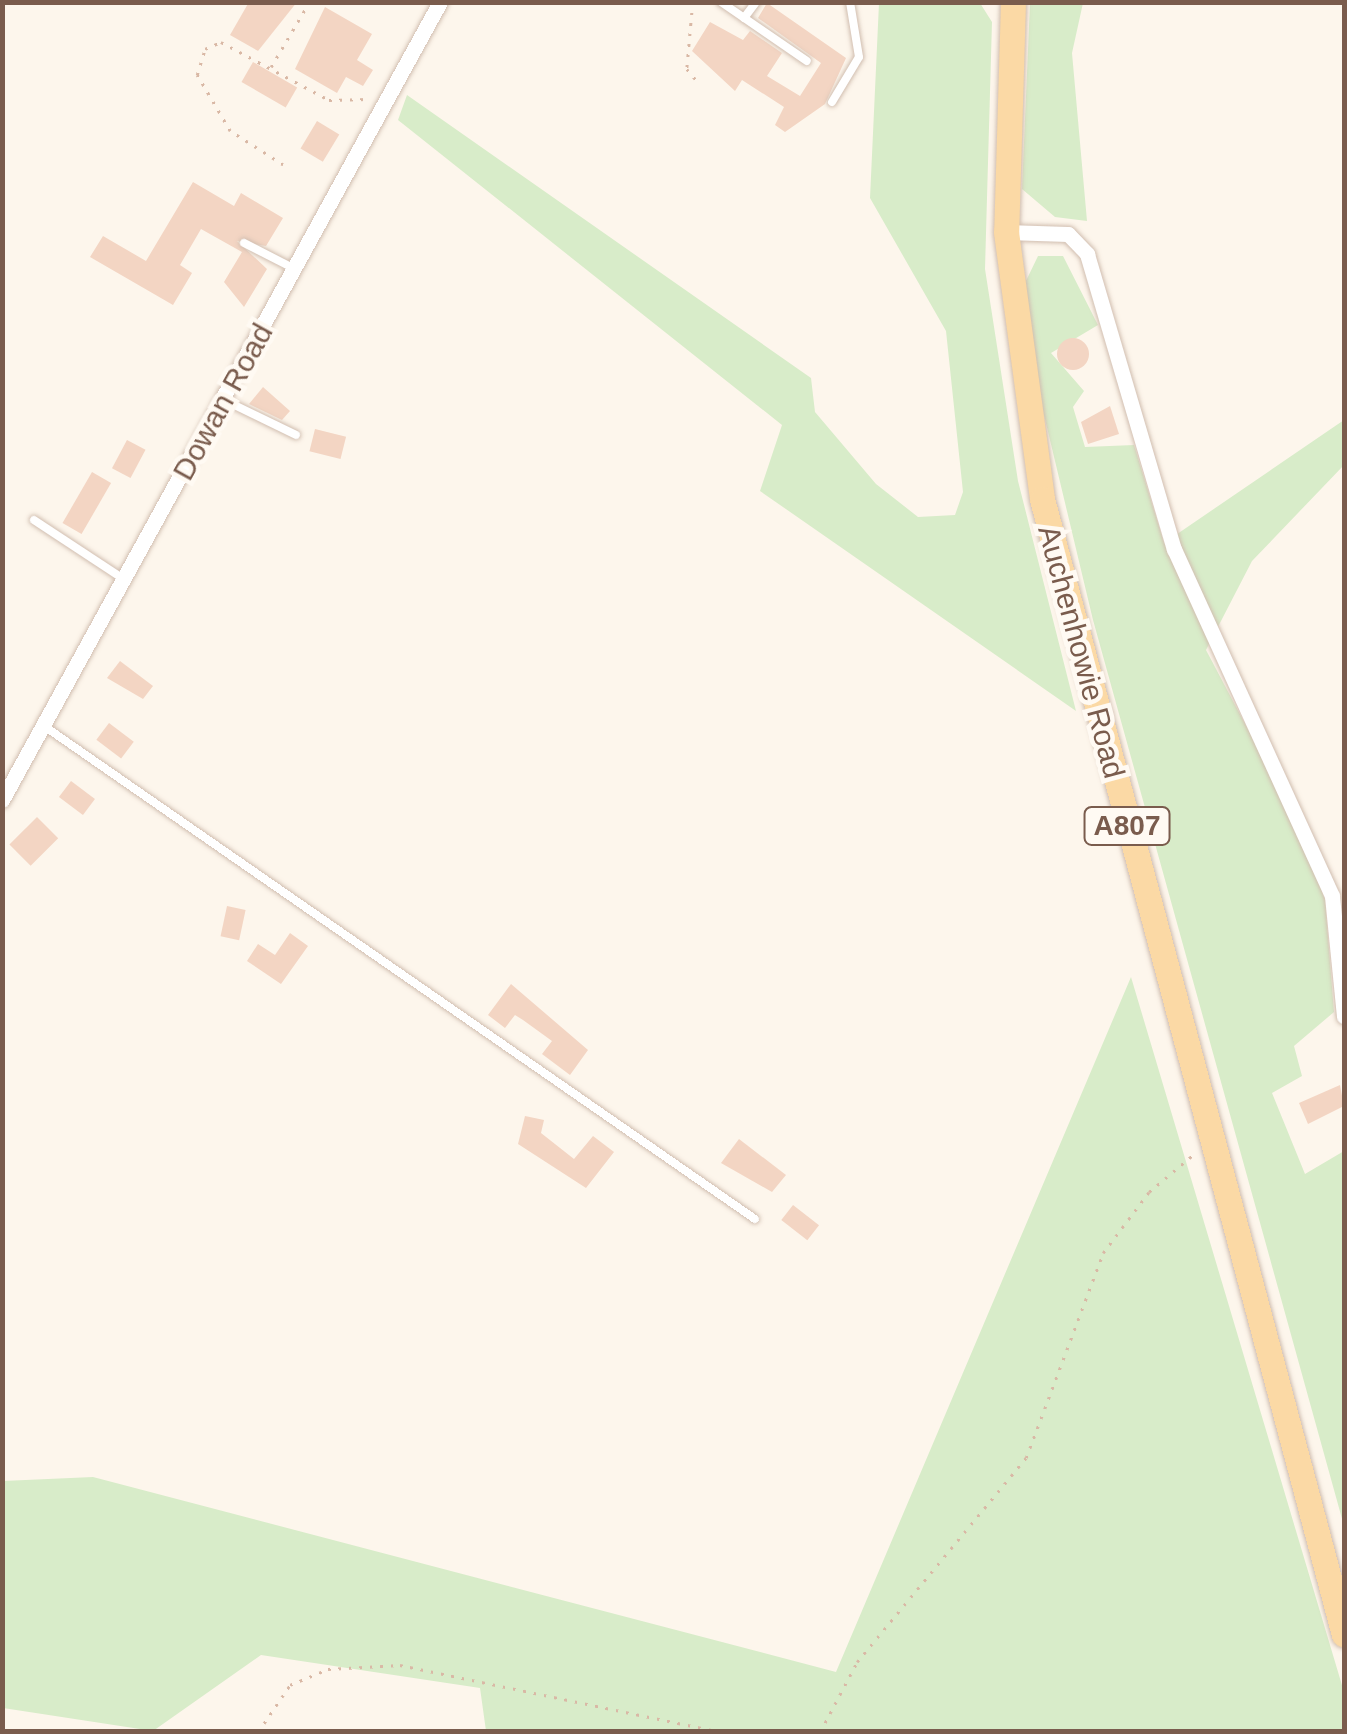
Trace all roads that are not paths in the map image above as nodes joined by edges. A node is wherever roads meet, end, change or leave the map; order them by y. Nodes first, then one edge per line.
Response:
1 (440, 2) edge
2 (721, 2) edge
3 (756, 2) edge
4 (850, 2) edge
5 (1013, 2) edge
6 (744, 18) junction
7 (806, 62) dead end
8 (832, 102) dead end
9 (1006, 232) junction
10 (244, 243) dead end
11 (295, 269) junction
12 (224, 400) junction
13 (296, 435) dead end
14 (34, 520) dead end
15 (125, 580) junction
16 (44, 726) junction
17 (2, 800) edge
18 (1344, 1016) edge
19 (755, 1219) dead end
20 (1344, 1635) edge

1 - 11 street, Dowan Road
2 - 6 lane
3 - 6 lane
4 - 8 lane
5 - 9 main road, Auchenhowie Road / A807
6 - 7 lane
9 - 18 street
9 - 20 main road, Auchenhowie Road / A807
10 - 11 lane
11 - 12 street, Dowan Road
12 - 13 lane
12 - 15 street, Dowan Road
14 - 15 lane
15 - 16 street, Dowan Road
16 - 17 street, Dowan Road
16 - 19 lane

